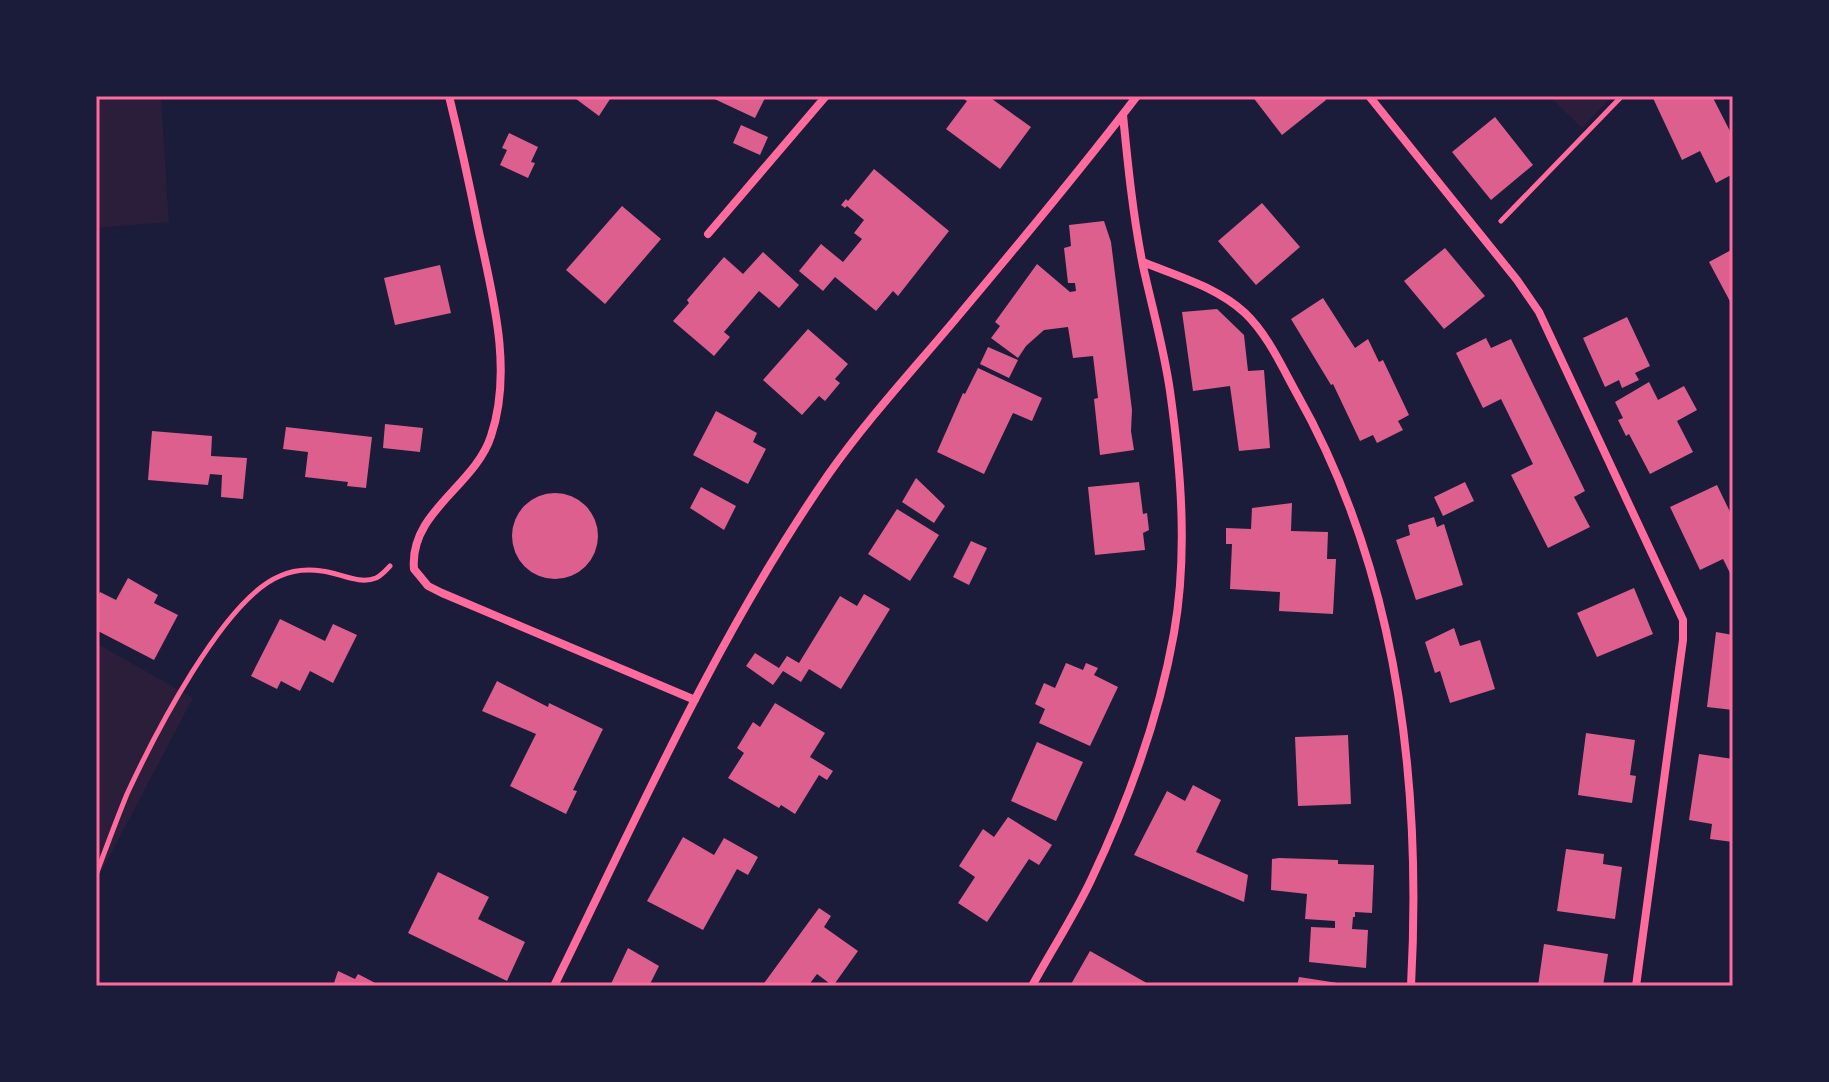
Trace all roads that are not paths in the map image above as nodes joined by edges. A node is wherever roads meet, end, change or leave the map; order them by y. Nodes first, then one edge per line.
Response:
1 (449, 96) edge
2 (826, 96) edge
3 (1137, 96) edge
4 (1369, 96) edge
5 (1123, 115) junction
6 (708, 234) dead end
7 (1143, 262) junction
8 (695, 700) junction
9 (554, 986) edge
10 (1032, 986) edge
11 (1411, 986) edge
12 (1636, 986) edge

1 - 8 street
2 - 6 street
3 - 5 street
4 - 12 street
5 - 7 street
5 - 8 street
7 - 10 street
7 - 11 street
8 - 9 street

